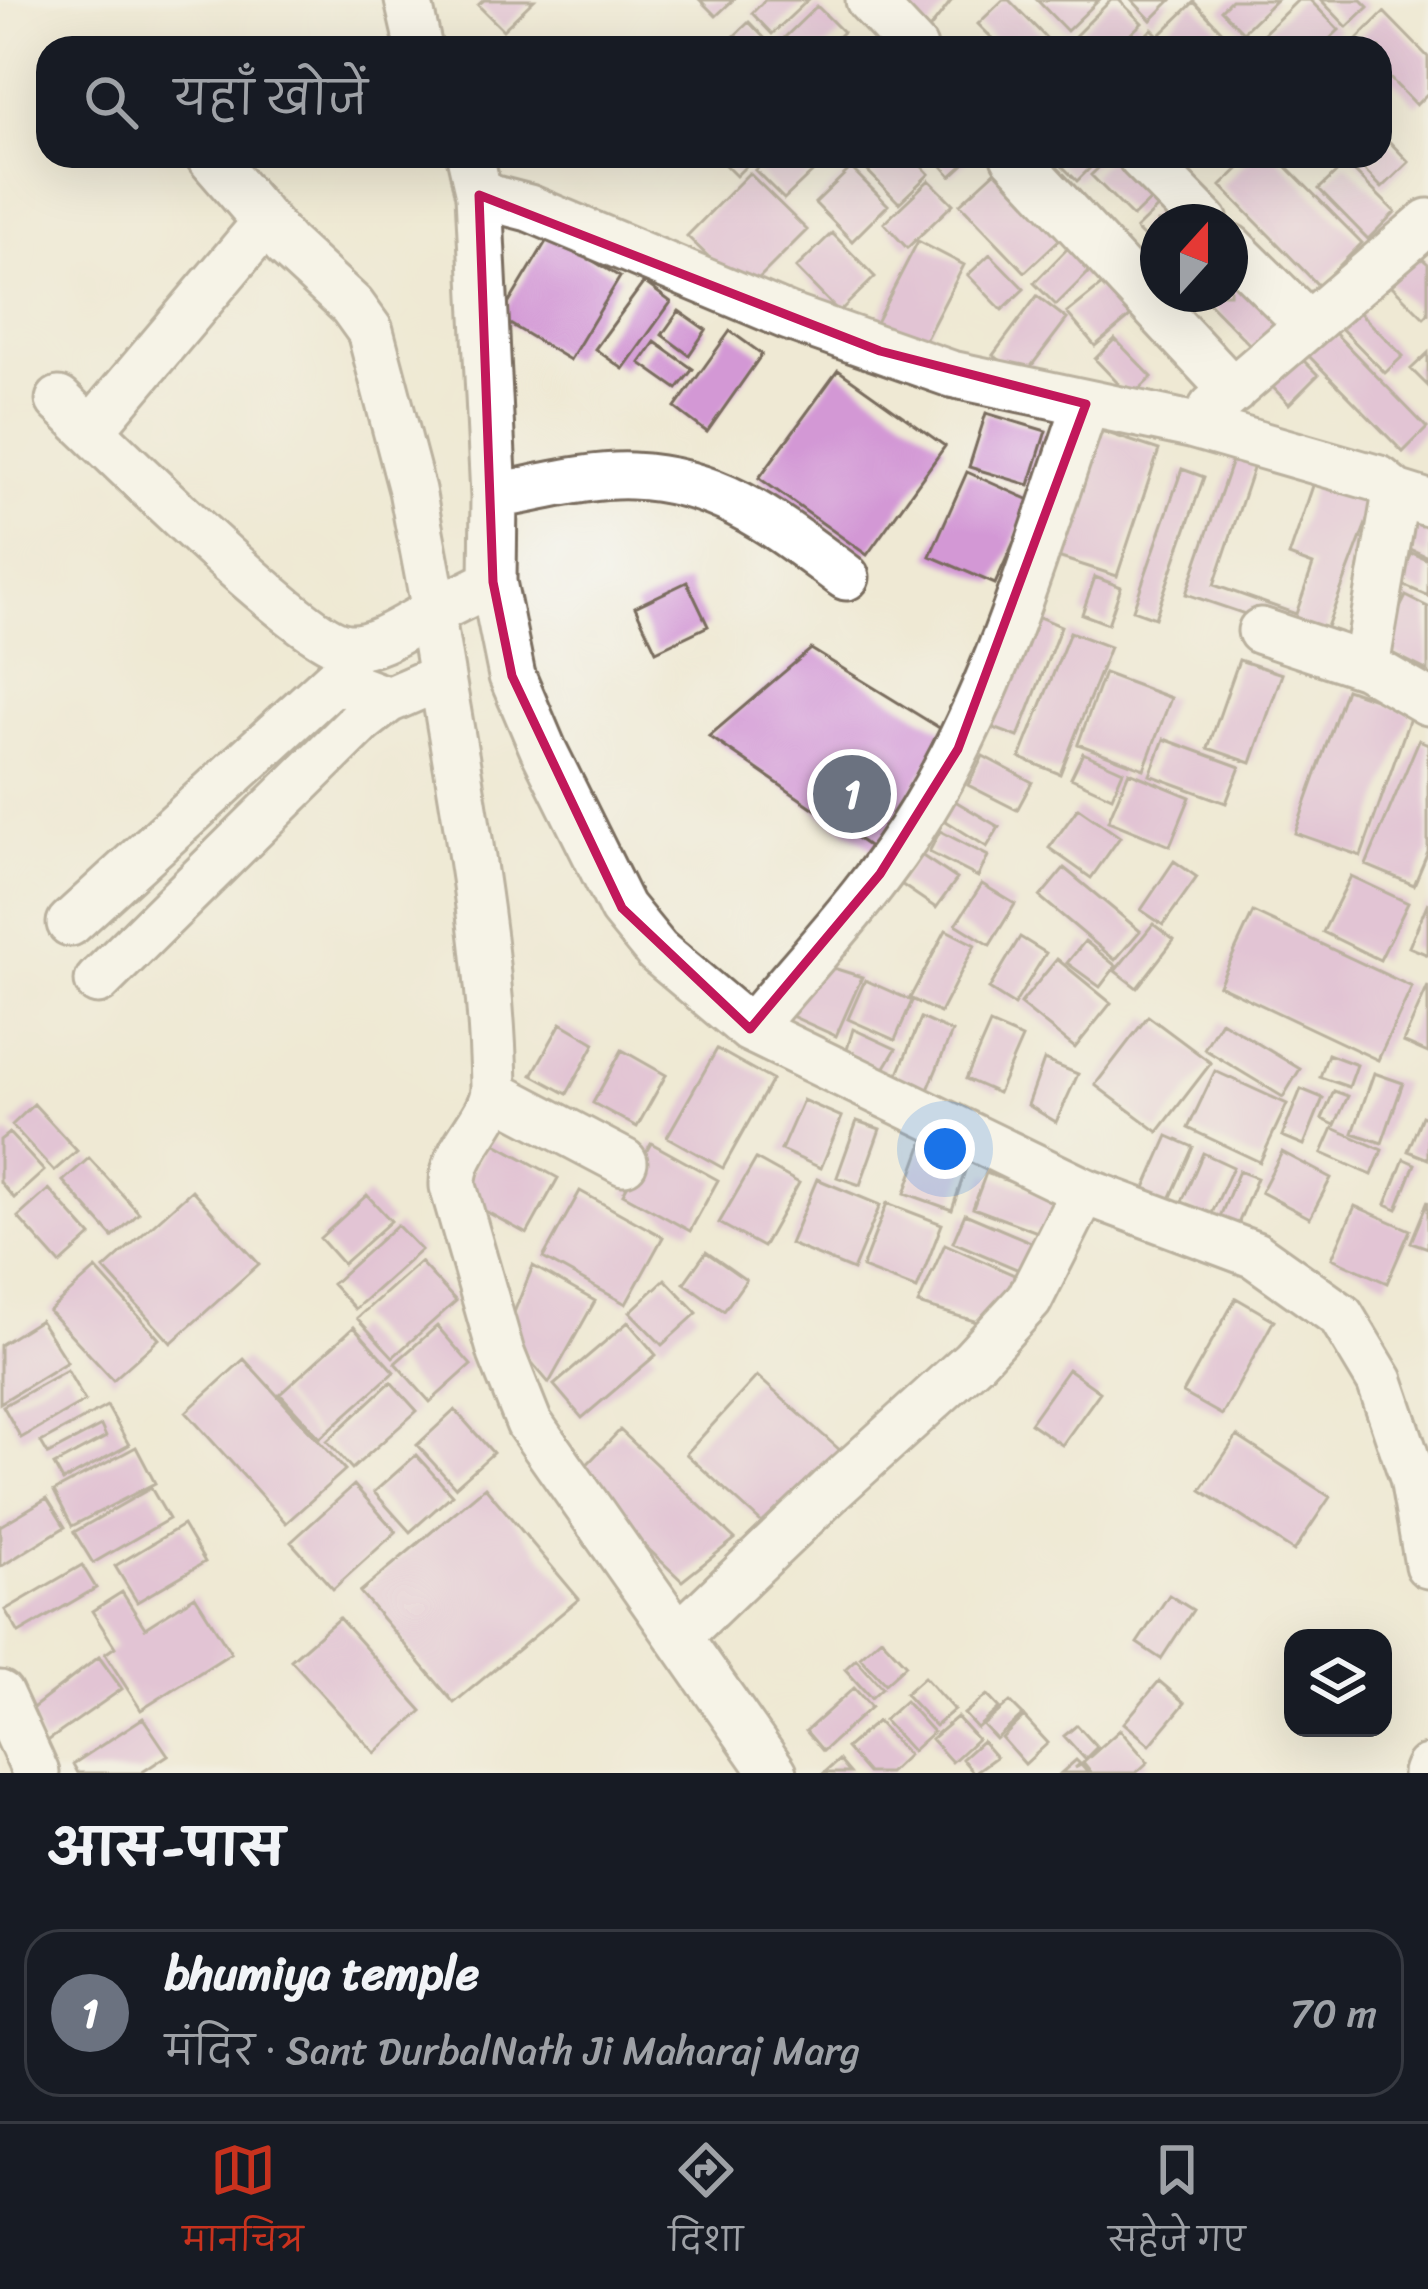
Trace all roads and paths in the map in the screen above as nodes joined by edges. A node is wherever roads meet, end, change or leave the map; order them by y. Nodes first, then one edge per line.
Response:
1 (408, 0) edge
2 (869, 0) edge
3 (416, 36) edge
4 (903, 36) edge
5 (219, 168) edge
6 (1025, 168) edge
7 (1151, 168) edge
8 (474, 176) edge
9 (1187, 204) edge
10 (266, 222) junction
11 (1428, 222) edge
12 (1248, 265) edge
13 (1307, 325) junction
14 (1233, 391) junction
15 (1087, 404) junction
16 (1191, 425) junction
17 (494, 496) junction
18 (1412, 498) edge
19 (846, 578) dead end
20 (494, 582) junction
21 (435, 611) junction
22 (1261, 631) dead end
23 (1366, 666) junction
24 (441, 677) junction
25 (388, 700) junction
26 (1428, 702) edge
27 (70, 922) dead end
28 (98, 981) dead end
29 (750, 1029) junction
30 (495, 1094) junction
31 (624, 1162) dead end
32 (1084, 1191) junction
33 (1420, 1481) edge
34 (1428, 1565) edge
35 (680, 1635) junction
36 (0, 1694) edge
37 (36, 1773) edge
38 (774, 1773) edge

1 - 3 street
2 - 4 street
5 - 10 street
6 - 14 street
7 - 9 street
8 - 15 street
8 - 17 street
10 - 21 street
10 - 21 street
11 - 13 street
12 - 13 street
13 - 14 street
14 - 16 street
15 - 16 street
15 - 29 street
16 - 18 street
17 - 19 street
17 - 20 street
18 - 23 street
20 - 21 street
20 - 29 street
21 - 24 street
22 - 23 street
23 - 26 street
24 - 25 street
24 - 30 street
25 - 27 street
25 - 28 street
29 - 32 street
30 - 31 street
30 - 35 street
32 - 33 street
32 - 35 street
33 - 34 street
35 - 38 street
36 - 37 street

